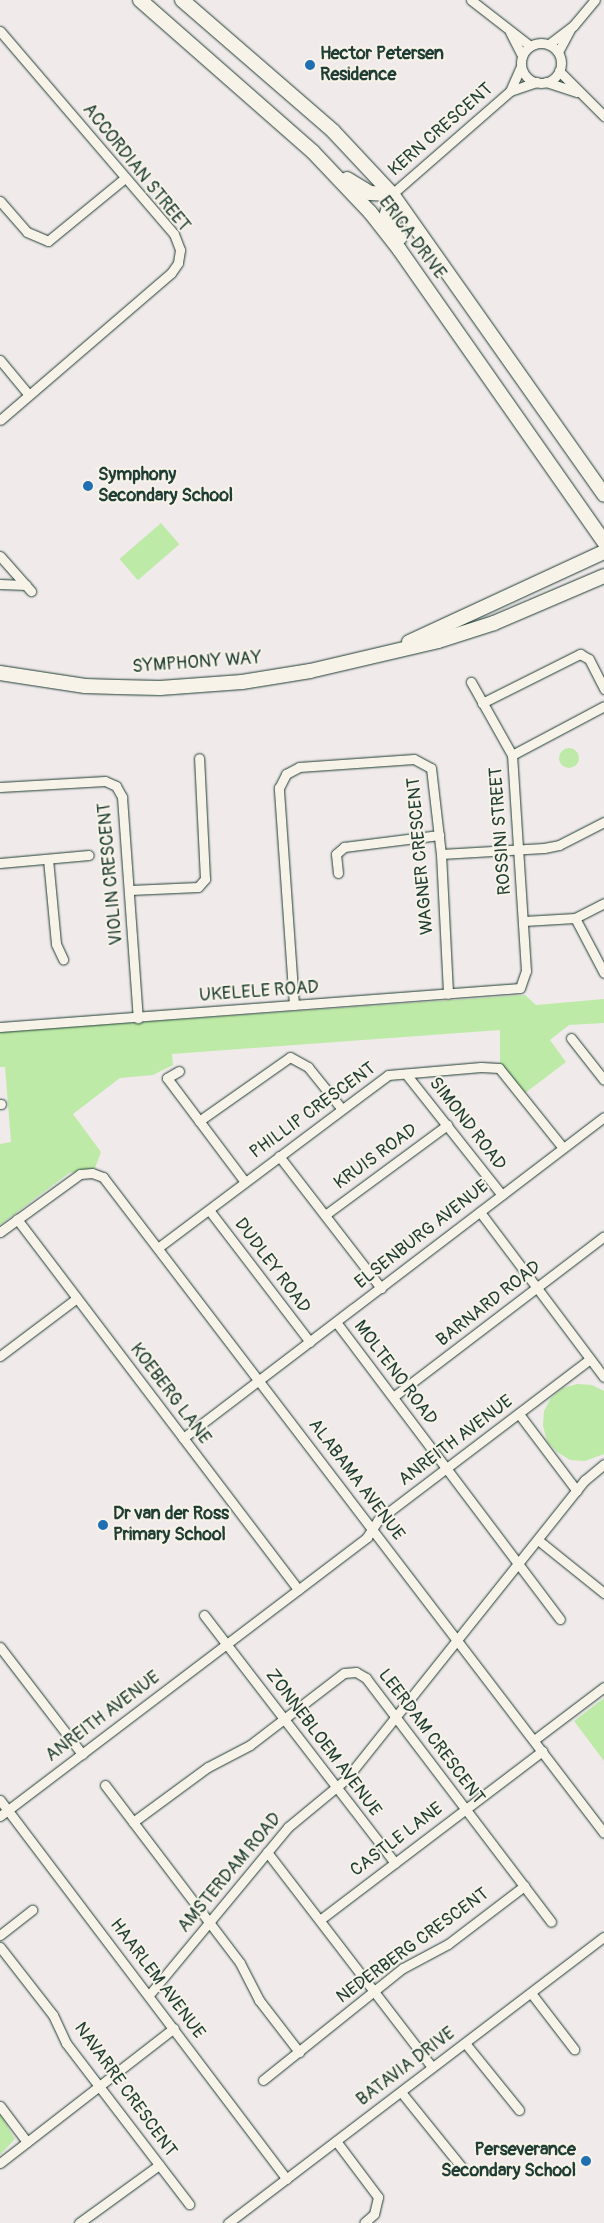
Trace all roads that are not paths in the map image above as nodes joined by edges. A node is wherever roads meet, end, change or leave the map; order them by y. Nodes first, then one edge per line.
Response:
1 (140, 0) edge
2 (182, 0) edge
3 (471, 0) edge
4 (596, 0) edge
5 (573, 26) junction
6 (509, 30) junction
7 (0, 31) edge
8 (549, 44) junction
9 (530, 46) junction
10 (558, 52) junction
11 (522, 56) junction
12 (522, 66) junction
13 (559, 71) junction
14 (536, 82) junction
15 (546, 82) junction
16 (510, 91) junction
17 (576, 92) junction
18 (604, 116) edge
19 (323, 162) junction
20 (125, 178) junction
21 (392, 194) junction
22 (0, 201) edge
23 (454, 327) junction
24 (0, 360) edge
25 (29, 395) junction
26 (0, 420) edge
27 (604, 495) edge
28 (604, 542) edge
29 (604, 552) edge
30 (0, 556) edge
31 (604, 576) edge
32 (0, 584) edge
33 (395, 649) junction
34 (0, 673) edge
35 (470, 682) dead end
36 (604, 689) edge
37 (482, 703) junction
38 (604, 706) edge
39 (512, 755) junction
40 (199, 758) dead end
41 (0, 787) edge
42 (604, 822) edge
43 (439, 835) junction
44 (518, 850) junction
45 (440, 854) junction
46 (89, 855) dead end
47 (48, 858) junction
48 (0, 862) edge
49 (338, 873) dead end
50 (130, 890) junction
51 (604, 903) edge
52 (575, 918) junction
53 (524, 920) junction
54 (63, 960) dead end
55 (604, 973) edge
56 (520, 988) joint
57 (448, 994) junction
58 (294, 1005) junction
59 (138, 1018) junction
60 (0, 1027) edge
61 (571, 1038) dead end
62 (179, 1071) dead end
63 (406, 1074) junction
64 (604, 1080) edge
65 (341, 1108) junction
66 (604, 1117) edge
67 (199, 1121) junction
68 (447, 1125) junction
69 (563, 1148) junction
70 (279, 1156) junction
71 (245, 1182) junction
72 (502, 1195) junction
73 (209, 1210) junction
74 (480, 1212) junction
75 (325, 1215) junction
76 (17, 1220) junction
77 (0, 1232) edge
78 (604, 1236) edge
79 (159, 1247) junction
80 (381, 1288) junction
81 (536, 1288) junction
82 (77, 1298) junction
83 (336, 1322) junction
84 (310, 1342) junction
85 (0, 1356) edge
86 (590, 1359) junction
87 (604, 1378) edge
88 (260, 1380) junction
89 (393, 1397) junction
90 (519, 1414) junction
91 (183, 1438) junction
92 (604, 1464) edge
93 (447, 1469) junction
94 (577, 1491) junction
95 (373, 1528) junction
96 (538, 1540) junction
97 (520, 1563) junction
98 (298, 1589) junction
99 (604, 1593) edge
100 (204, 1615) dead end
101 (560, 1619) dead end
102 (458, 1641) junction
103 (227, 1644) junction
104 (0, 1646) edge
105 (604, 1687) edge
106 (283, 1718) junction
107 (396, 1718) junction
108 (534, 1740) junction
109 (542, 1751) junction
110 (82, 1754) junction
111 (105, 1785) dead end
112 (337, 1789) junction
113 (0, 1800) edge
114 (465, 1809) junction
115 (8, 1810) junction
116 (0, 1816) edge
117 (133, 1822) junction
118 (604, 1833) edge
119 (267, 1852) junction
120 (395, 1862) junction
121 (524, 1886) junction
122 (32, 1910) dead end
123 (321, 1919) junction
124 (209, 1922) junction
125 (551, 1922) dead end
126 (0, 1935) edge
127 (601, 1939) edge
128 (0, 1947) edge
129 (604, 1949) edge
130 (374, 1991) junction
131 (531, 1993) junction
132 (149, 1995) junction
133 (174, 2028) junction
134 (465, 2042) junction
135 (574, 2049) dead end
136 (299, 2052) junction
137 (432, 2067) junction
138 (263, 2080) dead end
139 (99, 2086) junction
140 (401, 2092) junction
141 (0, 2106) edge
142 (519, 2110) dead end
143 (336, 2141) junction
144 (27, 2142) junction
145 (0, 2162) edge
146 (159, 2165) junction
147 (464, 2170) dead end
148 (287, 2179) junction
149 (189, 2204) dead end
150 (79, 2223) edge
151 (228, 2223) edge
152 (364, 2223) edge

1 - 19 main road, ERICA DRIVE
2 - 21 main road, ERICA DRIVE
3 - 6 street
4 - 5 street
5 - 8 street
5 - 10 street
6 - 9 street
6 - 11 street
7 - 20 street, ACCORDIAN STREET
8 - 9 street
8 - 10 street
9 - 11 street
10 - 13 street
11 - 12 street
12 - 14 street
12 - 16 street, KERN CRESCENT
13 - 15 street
13 - 17 street
14 - 15 street
14 - 16 street, KERN CRESCENT
15 - 17 street
16 - 21 street, KERN CRESCENT
17 - 18 street
19 - 21 main road
19 - 23 main road, ERICA DRIVE
20 - 22 street
20 - 25 street, ACCORDIAN STREET
21 - 23 main road
21 - 27 main road, ERICA DRIVE
23 - 28 main road, ERICA DRIVE
24 - 25 street
25 - 26 street, ACCORDIAN STREET
29 - 33 main road, SYMPHONY WAY
30 - 32 street
31 - 33 main road, SYMPHONY WAY
33 - 34 main road, SYMPHONY WAY
35 - 37 street, ROSSINI STREET
36 - 37 street
37 - 39 street, ROSSINI STREET
38 - 39 street
39 - 44 street, ROSSINI STREET
40 - 50 street
41 - 50 street, VIOLIN CRESCENT
42 - 44 street
43 - 45 street, WAGNER CRESCENT
43 - 49 street
43 - 58 street, WAGNER CRESCENT
44 - 45 street
44 - 53 street, ROSSINI STREET
45 - 57 street, WAGNER CRESCENT
46 - 47 street
47 - 48 street
47 - 54 street
50 - 59 street, VIOLIN CRESCENT
51 - 52 street
52 - 53 street
52 - 55 street
53 - 56 street, ROSSINI STREET
56 - 57 street, UKELELE ROAD
57 - 58 street, UKELELE ROAD
58 - 59 street, UKELELE ROAD
59 - 60 street, UKELELE ROAD
61 - 64 street
62 - 67 street
63 - 65 street, PHILLIP CRESCENT
63 - 68 street, SIMOND ROAD
63 - 69 street, PHILLIP CRESCENT
65 - 67 street
65 - 70 street, PHILLIP CRESCENT
66 - 69 street, ELSENBURG AVENUE
67 - 71 street
68 - 72 street, SIMOND ROAD
68 - 75 street, KRUIS ROAD
69 - 72 street, ELSENBURG AVENUE
70 - 71 street, PHILLIP CRESCENT
70 - 75 street
71 - 73 street, PHILLIP CRESCENT
72 - 74 street, ELSENBURG AVENUE
73 - 79 street, PHILLIP CRESCENT
73 - 84 street, DUDLEY ROAD
74 - 80 street, ELSENBURG AVENUE
74 - 81 street
75 - 80 street
76 - 77 street
76 - 79 street, ALABAMA AVENUE
76 - 82 street, KOEBERG LANE
78 - 81 street, BARNARD ROAD
79 - 88 street, ALABAMA AVENUE
80 - 83 street, ELSENBURG AVENUE
81 - 86 street
81 - 89 street, BARNARD ROAD
82 - 85 street
82 - 91 street, KOEBERG LANE
83 - 84 street, ELSENBURG AVENUE
83 - 89 street, MOLTENO ROAD
84 - 88 street, ELSENBURG AVENUE
86 - 87 street
86 - 90 street, ANREITH AVENUE
88 - 91 street, ELSENBURG AVENUE
88 - 95 street, ALABAMA AVENUE
89 - 93 street, MOLTENO ROAD
90 - 93 street, ANREITH AVENUE
90 - 94 street
91 - 98 street, KOEBERG LANE
92 - 94 street, AMSTERDAM ROAD
93 - 95 street, ANREITH AVENUE
93 - 97 street, MOLTENO ROAD
94 - 96 street, AMSTERDAM ROAD
95 - 98 street, ANREITH AVENUE
95 - 102 street, ALABAMA AVENUE
96 - 97 street, AMSTERDAM ROAD
96 - 99 street
97 - 101 street, MOLTENO ROAD
97 - 102 street, AMSTERDAM ROAD
98 - 103 street, ANREITH AVENUE
100 - 103 street
102 - 107 street, AMSTERDAM ROAD
102 - 108 street, ALABAMA AVENUE
103 - 106 street, ZONNEBLOEM AVENUE
103 - 110 street, ANREITH AVENUE
104 - 110 street
105 - 108 street
106 - 107 street, LEERDAM CRESCENT
106 - 112 street, ZONNEBLOEM AVENUE
106 - 117 street, LEERDAM CRESCENT
107 - 112 street, AMSTERDAM ROAD
107 - 114 street, LEERDAM CRESCENT
108 - 109 street, ALABAMA AVENUE
109 - 114 street, CASTLE LANE
109 - 118 street, ALABAMA AVENUE
110 - 115 street, ANREITH AVENUE
111 - 117 street
112 - 119 street, AMSTERDAM ROAD
112 - 120 street, ZONNEBLOEM AVENUE
113 - 115 street, HAARLEM AVENUE
114 - 120 street, CASTLE LANE
114 - 121 street, LEERDAM CRESCENT
115 - 116 street, ANREITH AVENUE
115 - 132 street, HAARLEM AVENUE
117 - 124 street
119 - 123 street
119 - 124 street, AMSTERDAM ROAD
120 - 123 street, CASTLE LANE
121 - 125 street, LEERDAM CRESCENT
121 - 130 street, NEDERBERG CRESCENT
122 - 126 street
123 - 130 street
124 - 132 street, AMSTERDAM ROAD
124 - 136 street
127 - 129 street
127 - 131 street, BATAVIA DRIVE
128 - 139 street, NAVARRE CRESCENT
130 - 136 street, NEDERBERG CRESCENT
130 - 137 street
131 - 134 street, BATAVIA DRIVE
131 - 135 street
132 - 133 street, HAARLEM AVENUE
133 - 139 street
133 - 148 street, HAARLEM AVENUE
134 - 137 street, BATAVIA DRIVE
134 - 142 street
136 - 138 street, NEDERBERG CRESCENT
137 - 140 street, BATAVIA DRIVE
139 - 144 street
139 - 146 street, NAVARRE CRESCENT
140 - 143 street, BATAVIA DRIVE
140 - 147 street
141 - 144 street
143 - 148 street, BATAVIA DRIVE
143 - 152 street
144 - 145 street
146 - 149 street, NAVARRE CRESCENT
146 - 150 street
148 - 151 street, BATAVIA DRIVE

